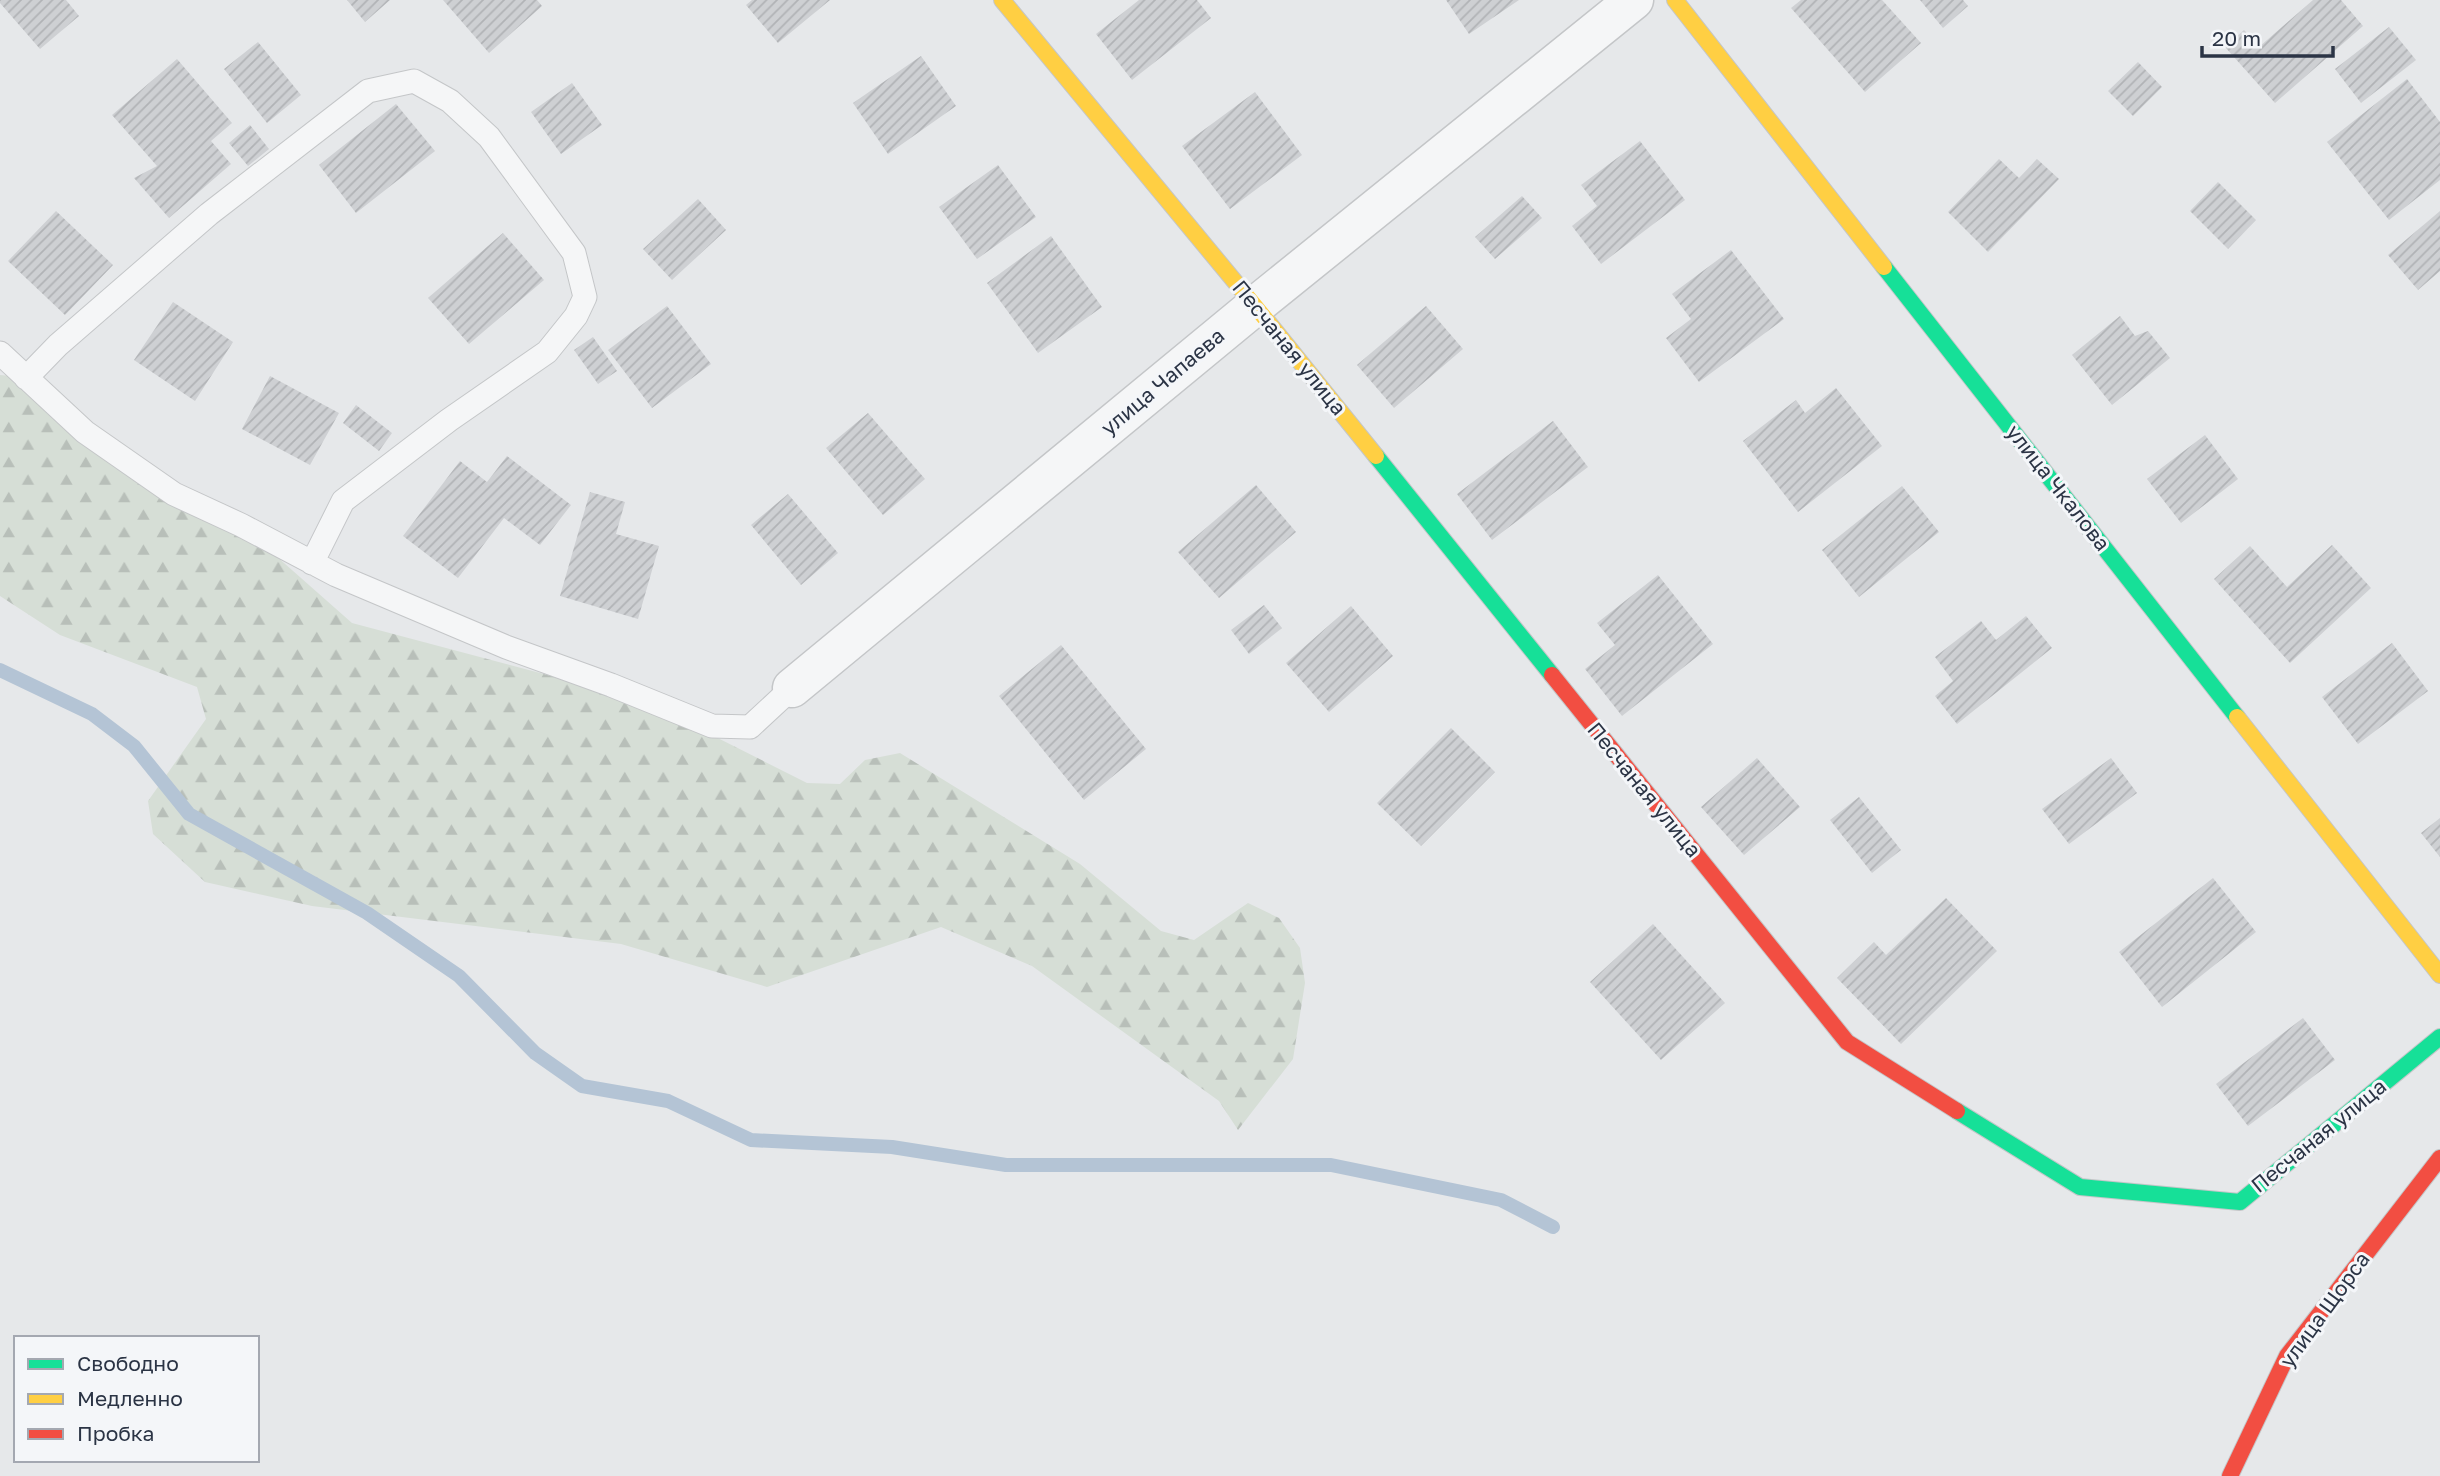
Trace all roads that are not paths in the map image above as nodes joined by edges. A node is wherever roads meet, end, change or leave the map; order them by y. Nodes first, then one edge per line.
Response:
1 (1002, 0) edge
2 (1633, 0) edge
3 (1675, 0) edge
4 (1255, 306) junction
5 (0, 353) edge
6 (26, 378) junction
7 (312, 563) junction
8 (792, 688) joint
9 (2440, 975) edge
10 (2440, 1037) edge
11 (2440, 1158) edge
12 (2230, 1476) edge

1 - 4 street, Песчаная улица
2 - 4 street, улица Чапаева
3 - 9 street, улица Чкалова
4 - 8 street, улица Чапаева
4 - 10 street, Песчаная улица
5 - 6 lane
6 - 7 lane
6 - 7 lane
7 - 8 lane
11 - 12 street, улица Щорса

